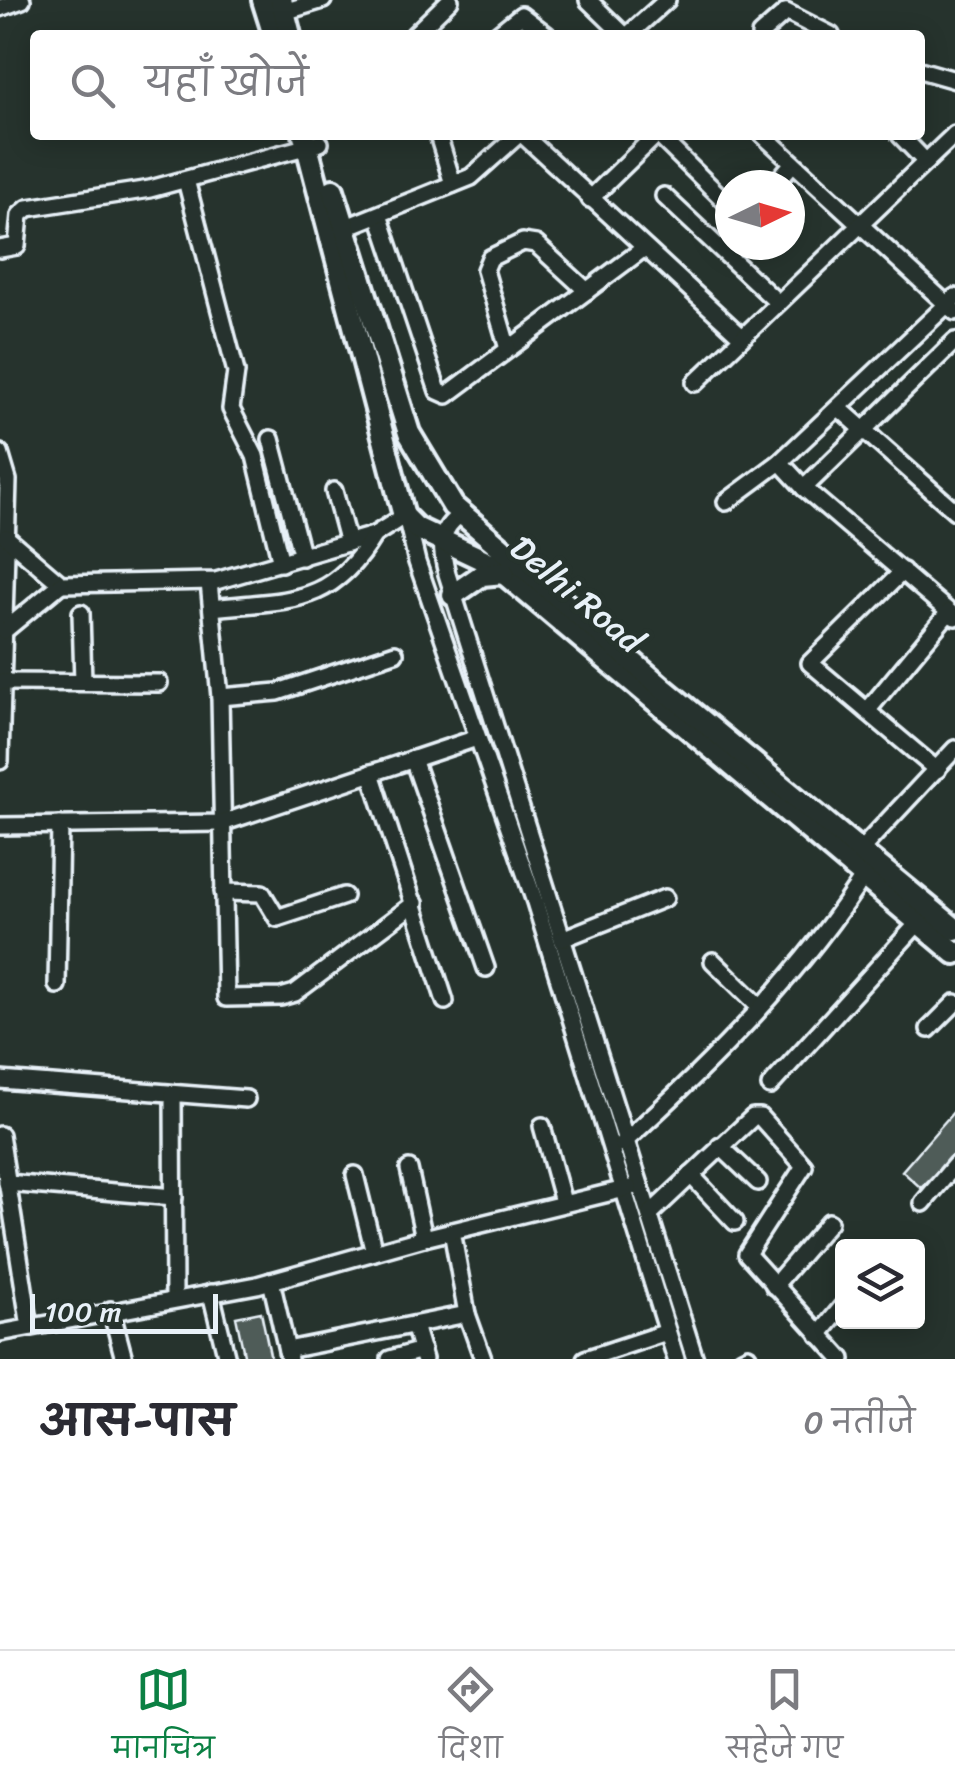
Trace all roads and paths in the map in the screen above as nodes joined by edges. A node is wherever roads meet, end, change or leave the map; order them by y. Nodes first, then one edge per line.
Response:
1 (22, 0) edge
2 (323, 0) edge
3 (450, 0) edge
4 (588, 0) edge
5 (667, 0) edge
6 (0, 8) edge
7 (274, 13) edge
8 (419, 30) edge
9 (502, 30) edge
10 (540, 30) edge
11 (621, 30) edge
12 (632, 30) edge
13 (766, 30) edge
14 (821, 30) edge
15 (925, 71) edge
16 (955, 80) edge
17 (955, 134) edge
18 (312, 140) edge
19 (440, 140) edge
20 (514, 140) edge
21 (525, 140) edge
22 (652, 140) edge
23 (662, 140) edge
24 (768, 140) edge
25 (905, 140) edge
26 (926, 162) junction
27 (793, 163) junction
28 (787, 170) edge
29 (186, 180) junction
30 (453, 184) junction
31 (715, 191) edge
32 (664, 196) dead end
33 (590, 199) junction
34 (379, 214) junction
35 (860, 224) junction
36 (344, 228) junction
37 (0, 248) edge
38 (643, 250) junction
39 (587, 292) junction
40 (778, 303) junction
41 (952, 304) edge
42 (742, 337) junction
43 (955, 341) edge
44 (508, 349) junction
45 (695, 382) dead end
46 (839, 408) junction
47 (862, 431) junction
48 (271, 439) dead end
49 (419, 454) junction
50 (0, 456) edge
51 (780, 462) junction
52 (391, 467) junction
53 (804, 488) junction
54 (334, 491) dead end
55 (726, 502) dead end
56 (955, 511) edge
57 (461, 515) junction
58 (406, 518) junction
59 (374, 535) junction
60 (6, 537) junction
61 (441, 540) junction
62 (348, 543) junction
63 (302, 557) junction
64 (282, 563) junction
65 (903, 571) junction
66 (504, 573) junction
67 (210, 582) junction
68 (61, 584) junction
69 (453, 594) junction
70 (212, 608) junction
71 (81, 613) dead end
72 (952, 614) edge
73 (4, 631) junction
74 (396, 653) dead end
75 (2, 682) edge
76 (82, 682) junction
77 (159, 683) dead end
78 (220, 697) junction
79 (866, 711) junction
80 (476, 738) junction
81 (955, 749) edge
82 (413, 759) junction
83 (0, 761) edge
84 (937, 770) junction
85 (372, 773) junction
86 (222, 824) junction
87 (60, 825) junction
88 (0, 826) edge
89 (863, 861) junction
90 (222, 892) junction
91 (344, 896) dead end
92 (665, 898) dead end
93 (416, 903) junction
94 (919, 922) junction
95 (955, 929) edge
96 (562, 939) junction
97 (955, 953) edge
98 (713, 961) dead end
99 (486, 968) dead end
100 (57, 986) dead end
101 (445, 1001) dead end
102 (955, 1003) edge
103 (760, 1007) junction
104 (929, 1029) dead end
105 (0, 1080) edge
106 (770, 1086) dead end
107 (173, 1094) junction
108 (246, 1099) dead end
109 (542, 1126) dead end
110 (0, 1135) edge
111 (626, 1140) junction
112 (1, 1144) edge
113 (720, 1146) junction
114 (610, 1154) junction
115 (955, 1165) edge
116 (409, 1169) dead end
117 (355, 1175) dead end
118 (690, 1175) junction
119 (758, 1182) dead end
120 (7, 1183) junction
121 (641, 1186) junction
122 (621, 1190) junction
123 (174, 1197) junction
124 (563, 1202) junction
125 (923, 1203) dead end
126 (650, 1214) junction
127 (735, 1222) dead end
128 (829, 1222) dead end
129 (452, 1230) junction
130 (424, 1238) junction
131 (374, 1252) junction
132 (271, 1281) junction
133 (774, 1286) junction
134 (211, 1293) junction
135 (174, 1299) junction
136 (111, 1310) junction
137 (467, 1314) junction
138 (835, 1315) edge
139 (414, 1324) junction
140 (30, 1327) junction
141 (668, 1332) junction
142 (0, 1334) edge
143 (819, 1335) junction
144 (288, 1354) edge
145 (423, 1354) edge
146 (675, 1356) edge
147 (836, 1357) edge
148 (124, 1359) edge
149 (226, 1359) edge
150 (390, 1359) edge
151 (483, 1359) edge
152 (585, 1359) edge
153 (656, 1359) edge
154 (696, 1359) edge

1 - 6 street
2 - 7 street
3 - 8 street
4 - 11 street
5 - 12 street
9 - 10 street
13 - 14 street
15 - 16 street
17 - 26 street
18 - 29 street
18 - 36 main road
18 - 52 main road
19 - 30 street
20 - 30 street
21 - 33 street
22 - 33 street
23 - 31 street
24 - 27 street
25 - 26 street
26 - 35 street
27 - 28 street
27 - 35 street
29 - 37 street
29 - 64 street
30 - 34 street
32 - 40 street
33 - 38 street
34 - 36 street
34 - 44 street
35 - 40 street
35 - 41 street
36 - 49 main road
38 - 39 street
38 - 42 street
39 - 44 street
39 - 44 street
40 - 42 street
41 - 46 street
42 - 45 street
43 - 47 street
46 - 47 street
46 - 51 street
47 - 53 street
47 - 56 street
48 - 63 street
49 - 52 main road
49 - 57 main road
50 - 60 street
51 - 53 street
51 - 55 street
52 - 58 main road
53 - 65 street
54 - 62 street
57 - 61 street
57 - 89 main road
58 - 59 street
58 - 61 main road, Delhi Road
58 - 80 street
59 - 62 street
59 - 70 street
60 - 68 street
60 - 73 street
61 - 66 main road, Delhi Road
61 - 69 street
62 - 63 street
63 - 64 street
64 - 67 street
65 - 72 street
65 - 79 street
66 - 69 main road
66 - 89 main road, Delhi Road
67 - 68 street
67 - 70 street
68 - 73 street
69 - 96 street
70 - 78 street
71 - 76 street
72 - 79 street
73 - 75 street
74 - 78 street
75 - 76 street
75 - 83 street
76 - 77 street
78 - 86 street
79 - 84 street
80 - 82 street
80 - 114 street
81 - 84 street
82 - 85 street
82 - 99 street
84 - 89 street
85 - 86 street
85 - 93 street
86 - 87 street
86 - 90 street
87 - 88 street
87 - 100 street
89 - 94 main road, Delhi Road
89 - 95 main road
89 - 103 street
90 - 91 street
90 - 93 street
92 - 96 street
93 - 101 street
94 - 97 main road, Delhi Road
94 - 106 street
96 - 111 street
98 - 103 street
102 - 104 street
103 - 111 street
105 - 107 street
107 - 108 street
107 - 123 street
109 - 124 street
110 - 112 street
111 - 114 street
111 - 121 street
112 - 120 street
113 - 118 street
113 - 119 street
113 - 133 street
114 - 122 street
115 - 125 street
116 - 130 street
117 - 131 street
118 - 126 street
118 - 127 street
120 - 123 street
120 - 140 street
121 - 122 street
121 - 126 street
122 - 124 street
122 - 141 street
123 - 135 street
124 - 129 street
126 - 154 street
128 - 133 street
129 - 130 street
129 - 137 street
130 - 131 street
131 - 132 street
132 - 134 street
132 - 144 street
133 - 143 street
134 - 135 street
134 - 149 street
135 - 136 street
136 - 140 street
136 - 148 street
137 - 139 street
137 - 151 street
138 - 143 street
139 - 144 street
139 - 145 street
140 - 142 street
141 - 146 street
141 - 152 street
143 - 147 street
145 - 150 street
146 - 153 street

